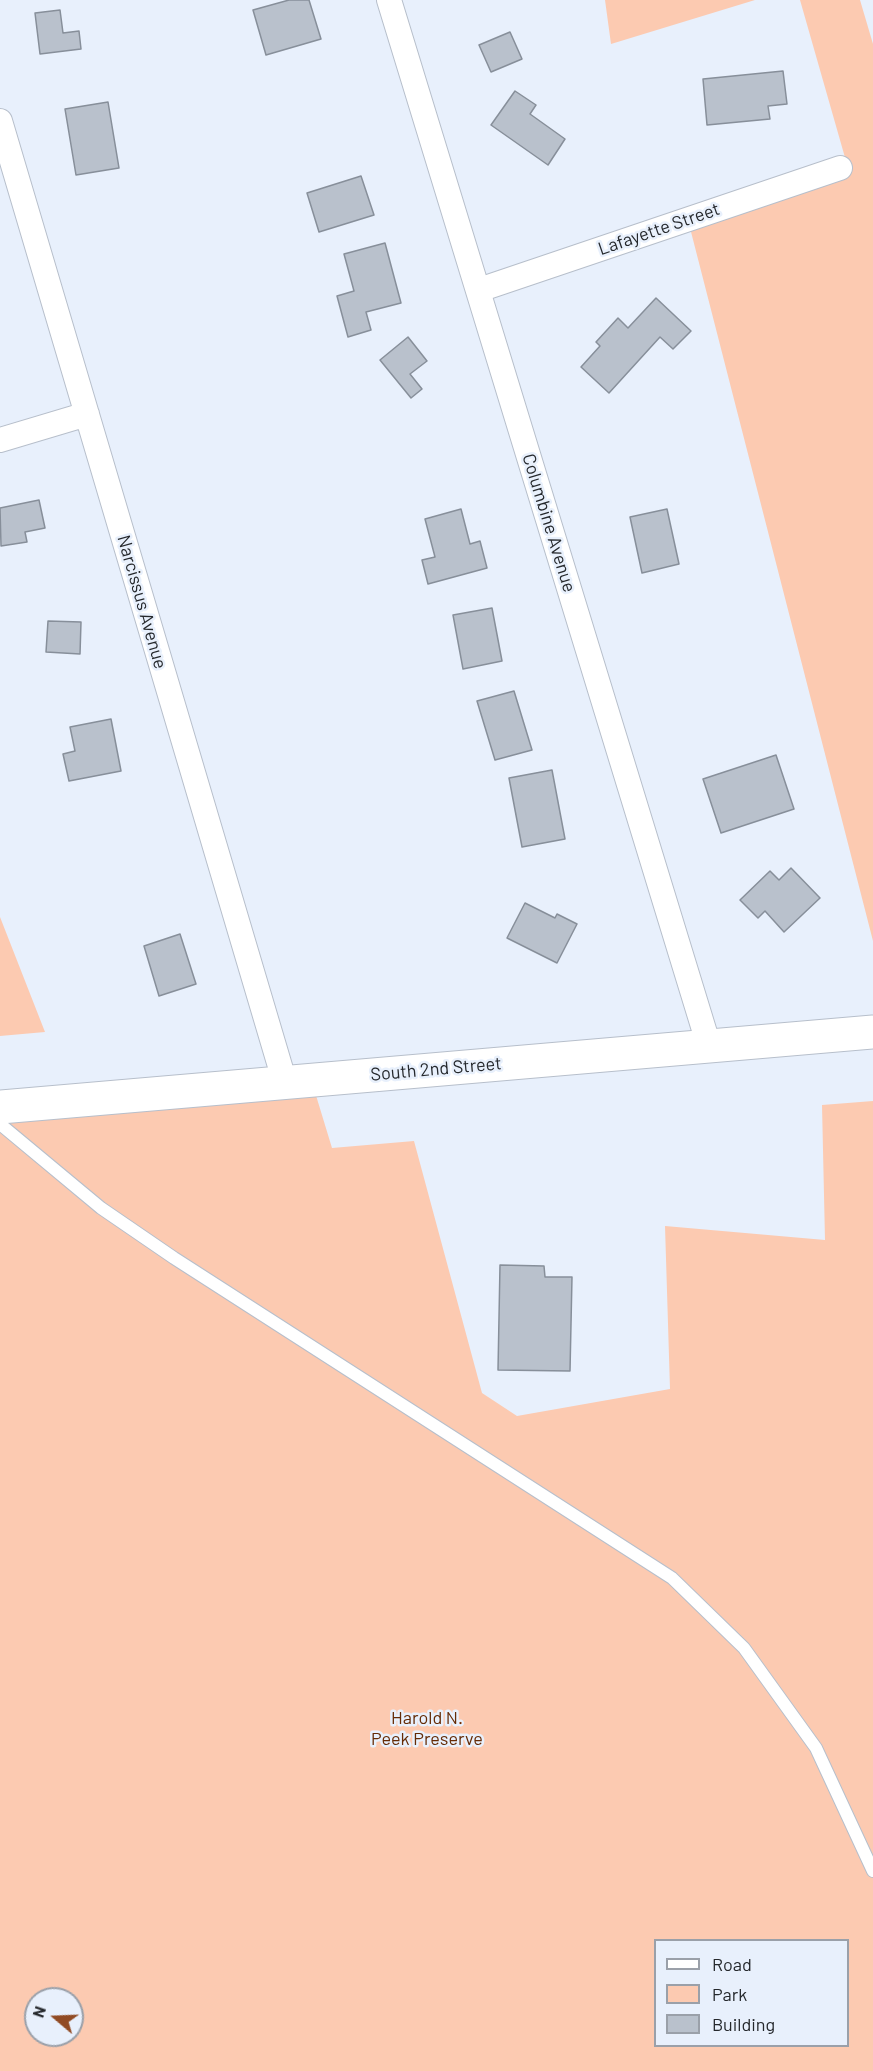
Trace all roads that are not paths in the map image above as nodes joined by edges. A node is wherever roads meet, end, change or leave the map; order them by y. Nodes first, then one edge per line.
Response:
1 (389, 0) edge
2 (0, 120) edge
3 (840, 168) dead end
4 (478, 290) junction
5 (87, 414) junction
6 (0, 440) edge
7 (873, 1032) edge
8 (709, 1046) junction
9 (285, 1083) junction
10 (0, 1107) edge
11 (0, 1124) edge
12 (873, 1871) edge

1 - 4 street, Columbine Avenue
2 - 5 street, Narcissus Avenue
3 - 4 street, Lafayette Street
4 - 8 street, Columbine Avenue
5 - 6 street
5 - 9 street, Narcissus Avenue
7 - 8 main road, South 2nd Street
8 - 9 main road, South 2nd Street
9 - 10 main road, South 2nd Street
11 - 12 lane

